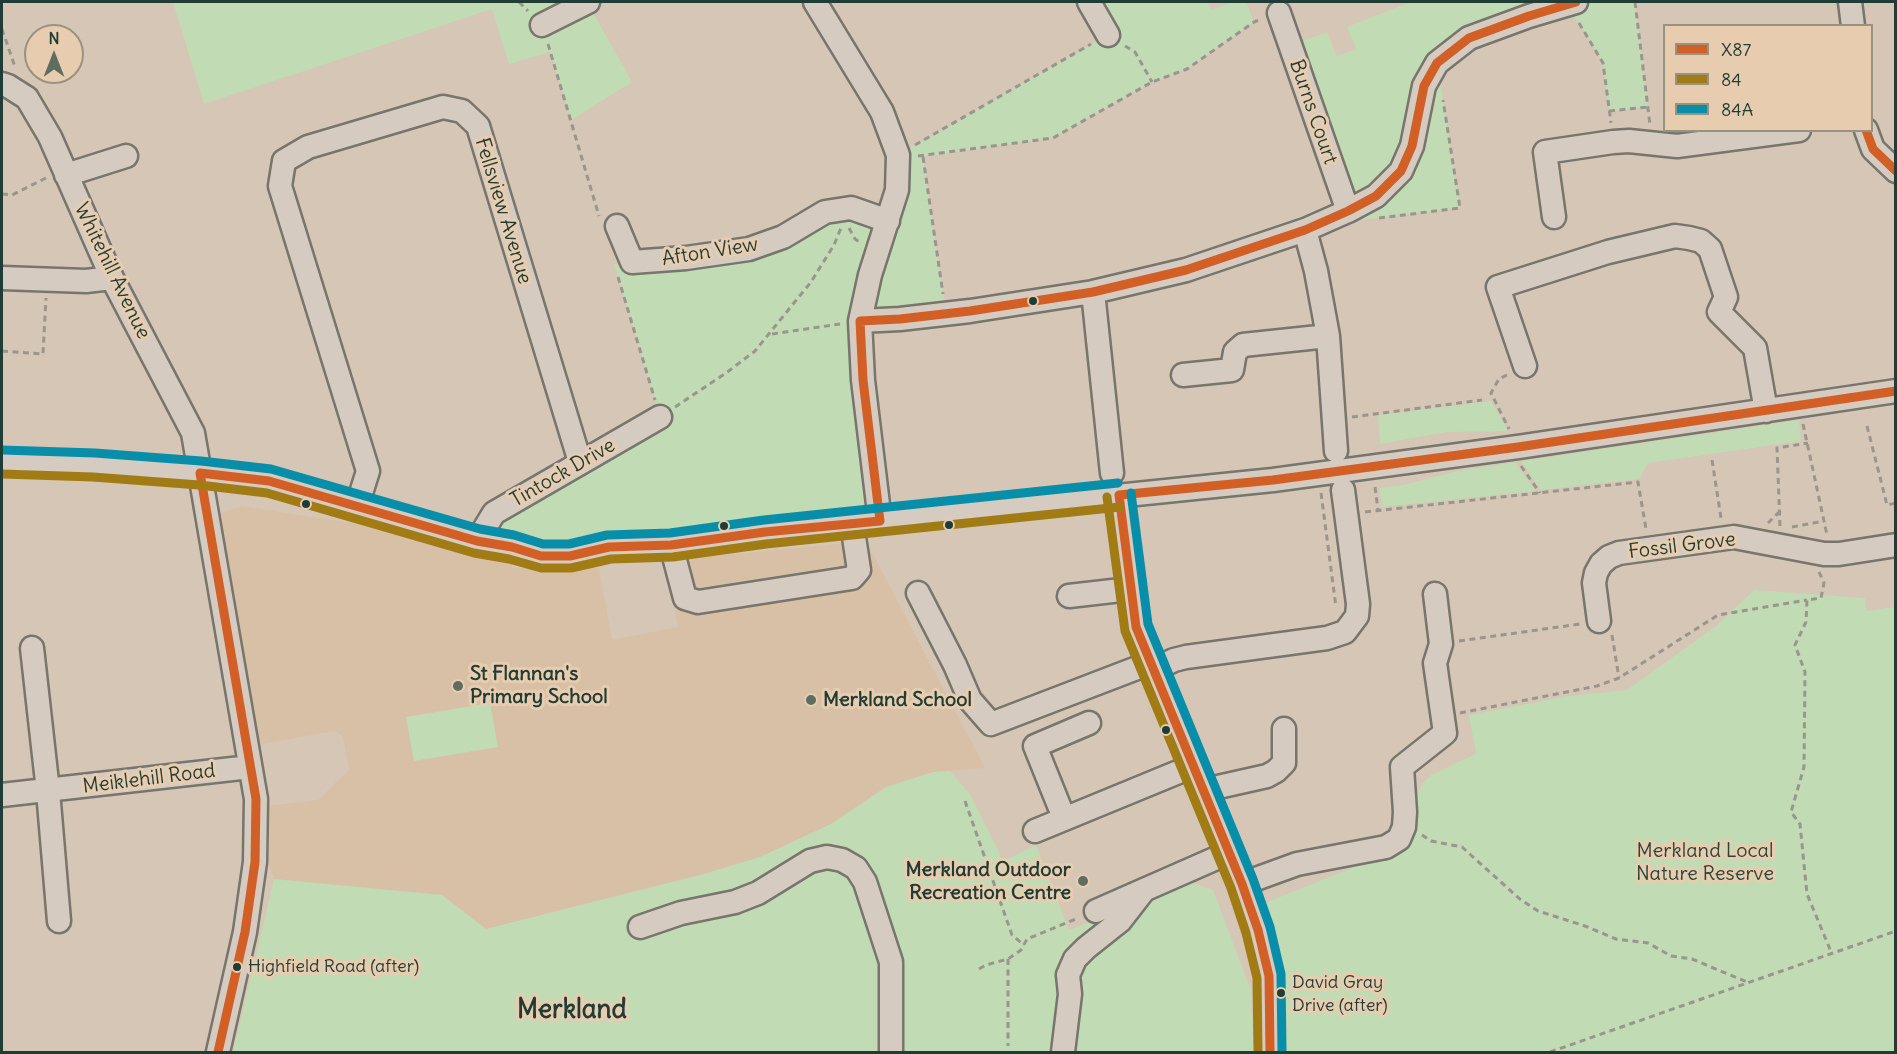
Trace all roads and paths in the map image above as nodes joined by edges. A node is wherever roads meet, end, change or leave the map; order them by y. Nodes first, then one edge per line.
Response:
1 (588, 2) edge
2 (815, 2) edge
3 (1089, 2) edge
4 (1635, 2) edge
5 (1850, 2) edge
6 (1570, 3) edge
7 (1527, 9) edge
8 (1278, 13) joint
9 (1853, 24) edge
10 (542, 25) dead end
11 (2, 30) edge
12 (1108, 34) junction
13 (9, 77) edge
14 (1152, 82) junction
15 (1442, 96) dead end
16 (1648, 106) junction
17 (1610, 111) junction
18 (1784, 132) edge
19 (1867, 132) edge
20 (1608, 142) junction
21 (1652, 143) junction
22 (898, 155) junction
23 (126, 156) dead end
24 (923, 157) junction
25 (1896, 171) edge
26 (65, 172) junction
27 (2, 194) edge
28 (1348, 211) junction
29 (1554, 217) dead end
30 (1373, 219) dead end
31 (888, 221) junction
32 (617, 226) dead end
33 (1305, 230) junction
34 (2, 278) edge
35 (112, 278) junction
36 (48, 279) junction
37 (1093, 292) junction
38 (946, 313) junction
39 (860, 321) junction
40 (770, 334) dead end
41 (1328, 336) junction
42 (2, 351) edge
43 (1525, 366) joint
44 (1183, 375) dead end
45 (1896, 391) edge
46 (1482, 400) dead end
47 (1766, 411) junction
48 (660, 417) dead end
49 (1334, 419) junction
50 (1867, 426) dead end
51 (1805, 434) dead end
52 (1808, 443) junction
53 (1336, 451) dead end
54 (1520, 456) junction
55 (1712, 460) dead end
56 (2, 462) edge
57 (580, 462) junction
58 (200, 473) junction
59 (1112, 473) dead end
60 (1375, 486) dead end
61 (1332, 492) joint
62 (1540, 492) junction
63 (1119, 495) junction
64 (1896, 503) edge
65 (357, 506) junction
66 (1378, 510) junction
67 (1346, 514) junction
68 (880, 521) junction
69 (852, 524) junction
70 (1645, 525) dead end
71 (1725, 537) junction
72 (477, 540) junction
73 (671, 545) junction
74 (1896, 545) edge
75 (1781, 546) junction
76 (1821, 554) junction
77 (1130, 590) junction
78 (918, 593) dead end
79 (1435, 594) dead end
80 (1070, 596) dead end
81 (1807, 600) junction
82 (1599, 621) junction
83 (1340, 635) junction
84 (1441, 644) junction
85 (32, 648) dead end
86 (1152, 667) junction
87 (1619, 678) junction
88 (1442, 716) junction
89 (1089, 723) dead end
90 (1284, 729) dead end
91 (1193, 766) junction
92 (250, 767) junction
93 (48, 790) junction
94 (1204, 793) junction
95 (2, 795) edge
96 (965, 801) dead end
97 (1064, 818) junction
98 (1404, 827) junction
99 (1035, 831) dead end
100 (1228, 853) junction
101 (1242, 884) junction
102 (1144, 890) junction
103 (1087, 914) joint
104 (59, 921) dead end
105 (640, 927) dead end
106 (1896, 932) edge
107 (1024, 945) junction
108 (1832, 954) junction
109 (1008, 959) junction
110 (979, 969) dead end
111 (1747, 982) junction
112 (1008, 1046) dead end
113 (218, 1053) edge
114 (891, 1053) edge
115 (1063, 1053) edge
116 (1270, 1053) edge
117 (1550, 1053) edge

1 - 10 street
2 - 22 street
3 - 12 street
4 - 16 path
5 - 9 street
6 - 7 street
6 - 17 path
7 - 28 street
8 - 14 path
8 - 28 street, Burns Court
11 - 13 path
12 - 14 path
12 - 22 path
13 - 26 street, Whitehill Avenue
14 - 24 path
15 - 30 path
16 - 17 path
16 - 21 path
17 - 20 path
18 - 21 street
19 - 25 street
20 - 21 street
20 - 29 street
22 - 24 path
22 - 31 street
23 - 26 street
24 - 38 path
26 - 27 path
26 - 35 street, Whitehill Avenue
28 - 33 street
31 - 32 street, Afton View
31 - 39 street
33 - 37 street
33 - 41 street
34 - 36 street
35 - 36 street
35 - 58 street, Whitehill Avenue
36 - 42 path
37 - 38 street
37 - 59 street
38 - 39 street
39 - 40 path
39 - 68 street
41 - 44 street
41 - 49 street
43 - 47 street
43 - 54 path
45 - 47 street
46 - 49 path
47 - 54 street
48 - 57 street, Tintock Drive
49 - 53 street
50 - 64 path
51 - 52 path
52 - 75 path
52 - 76 path
54 - 62 path
54 - 63 street
55 - 71 path
56 - 58 street
57 - 65 street, Fellsview Avenue
57 - 72 street, Tintock Drive
58 - 65 street
58 - 92 street, Whitehill Avenue
60 - 66 path
61 - 67 street
61 - 83 path
62 - 66 path
62 - 70 path
63 - 68 street
63 - 77 street
65 - 72 street
66 - 67 path
67 - 83 street
68 - 69 street
69 - 73 street
69 - 73 street
71 - 75 street, Fossil Grove
71 - 82 street, Fossil Grove
72 - 73 street
74 - 76 street, Fossil Grove
75 - 76 street, Fossil Grove
76 - 81 path
77 - 80 street
77 - 86 street
78 - 86 street
79 - 84 street
81 - 87 path
81 - 108 path
82 - 84 path
82 - 87 path
83 - 86 street
84 - 88 street
85 - 93 street
86 - 91 street
87 - 88 path
88 - 98 street
89 - 97 street
90 - 94 street
91 - 94 street
91 - 97 street
92 - 93 street, Meiklehill Road
92 - 113 street, Whitehill Avenue
93 - 95 street, Meiklehill Road
93 - 104 street
94 - 100 street
96 - 107 path
97 - 99 street
98 - 101 street
98 - 111 path
100 - 101 street
100 - 102 street
101 - 116 street
102 - 103 street
102 - 115 street
103 - 107 path
105 - 114 street
106 - 108 path
107 - 109 path
108 - 111 path
109 - 110 path
109 - 112 path
111 - 117 path

